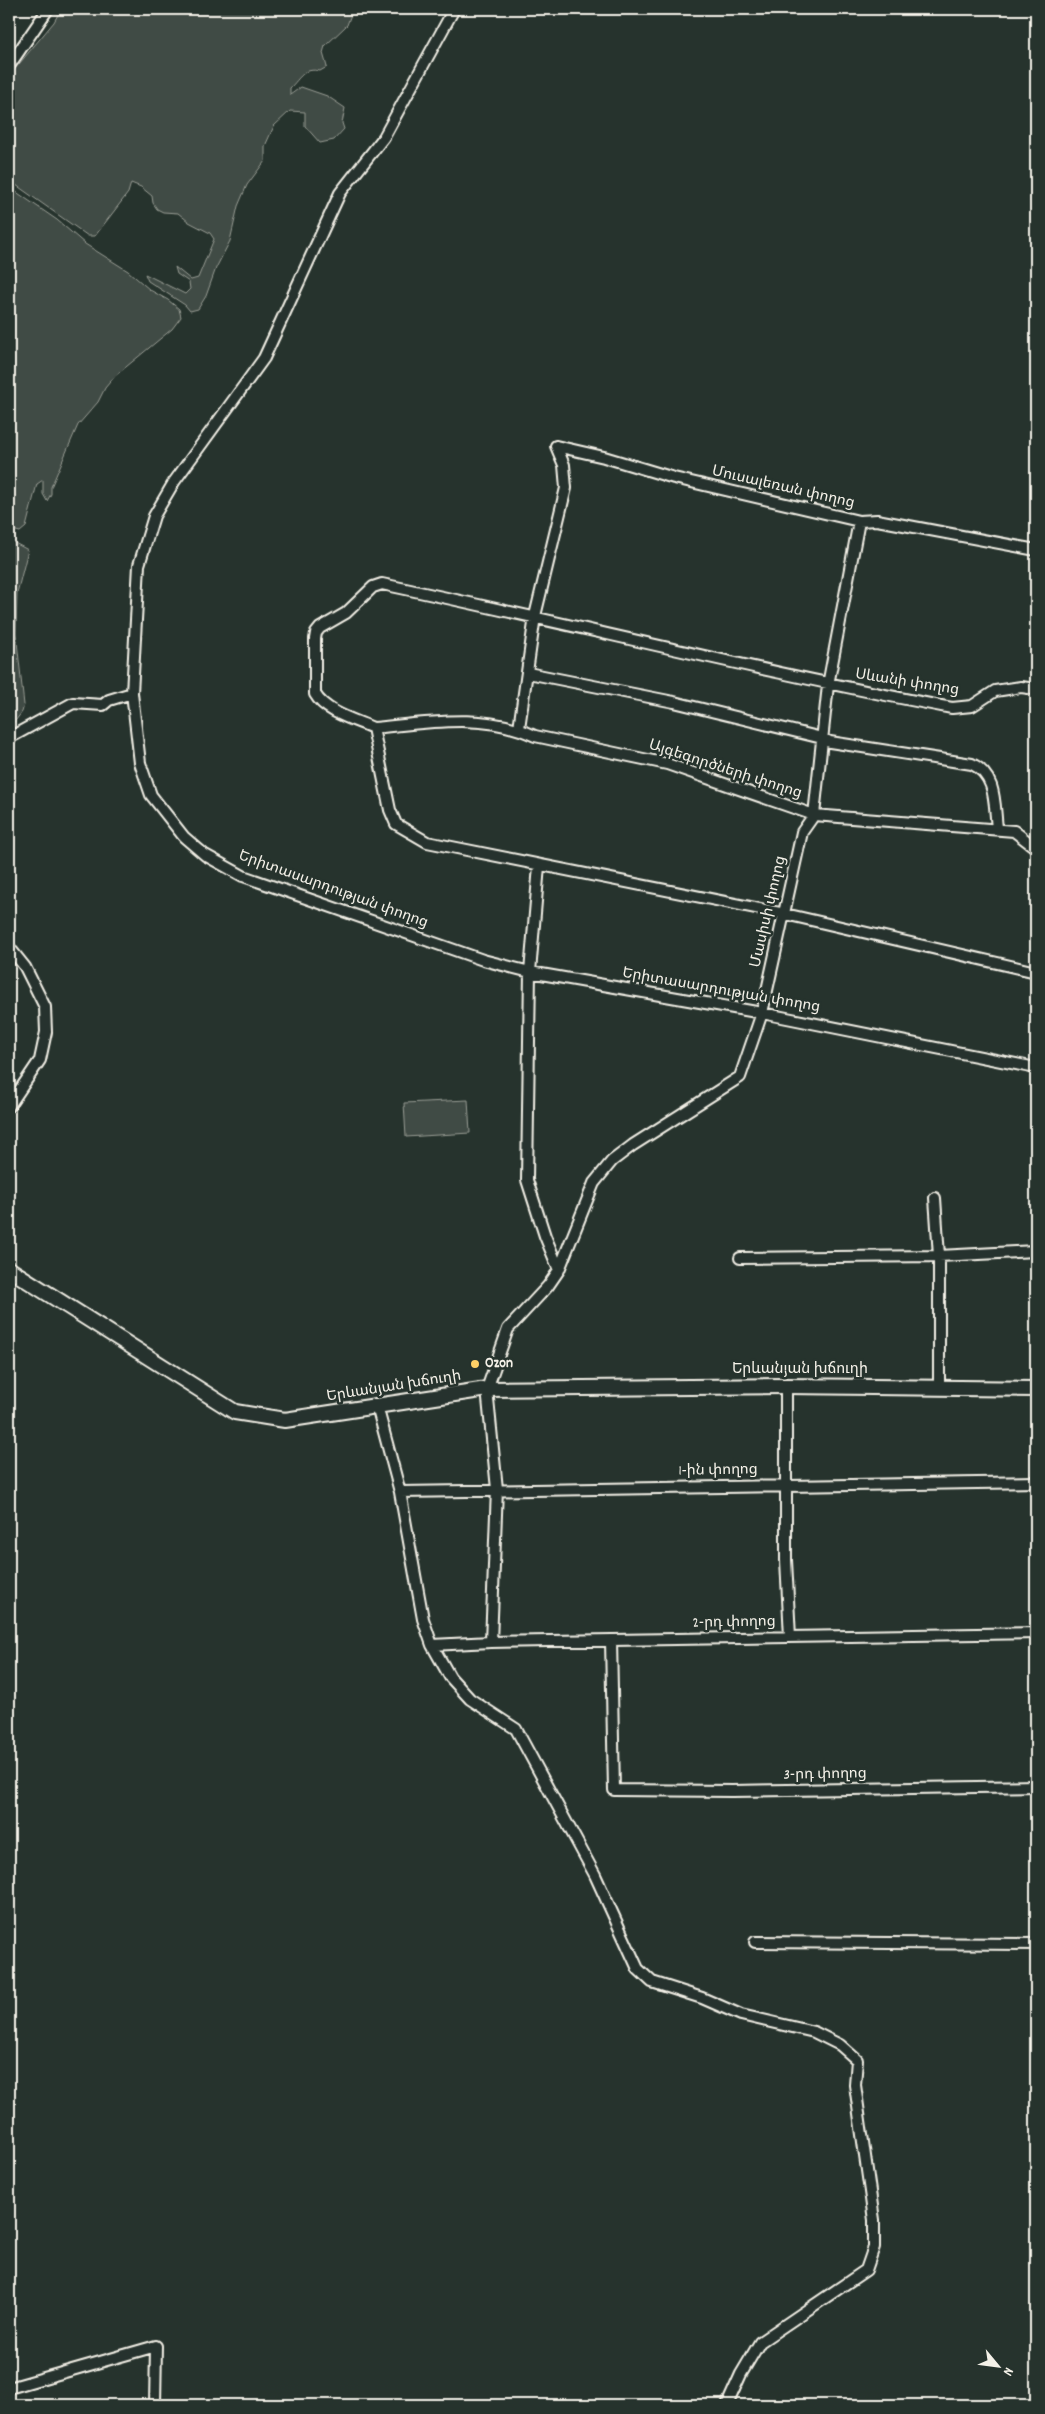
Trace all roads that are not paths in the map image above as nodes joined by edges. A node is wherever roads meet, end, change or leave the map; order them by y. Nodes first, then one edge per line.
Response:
1 (48, 9) edge
2 (454, 9) edge
3 (9, 66) edge
4 (859, 520) junction
5 (1036, 550) edge
6 (535, 616) junction
7 (528, 673) junction
8 (828, 685) junction
9 (1036, 689) edge
10 (132, 693) junction
11 (373, 728) junction
12 (519, 728) junction
13 (9, 738) edge
14 (822, 738) junction
15 (814, 815) junction
16 (997, 828) junction
17 (1036, 848) edge
18 (539, 866) junction
19 (785, 914) junction
20 (9, 946) edge
21 (530, 972) junction
22 (1036, 972) edge
23 (762, 1013) junction
24 (1036, 1068) edge
25 (9, 1106) edge
26 (935, 1198) dead end
27 (1036, 1250) edge
28 (939, 1256) junction
29 (740, 1258) dead end
30 (9, 1269) edge
31 (559, 1270) junction
32 (786, 1386) junction
33 (938, 1387) junction
34 (487, 1388) junction
35 (1036, 1389) edge
36 (377, 1406) junction
37 (1036, 1482) edge
38 (785, 1484) junction
39 (497, 1489) junction
40 (400, 1492) junction
41 (1036, 1633) edge
42 (790, 1637) junction
43 (611, 1640) junction
44 (491, 1642) junction
45 (432, 1645) junction
46 (1036, 1786) edge
47 (755, 1942) dead end
48 (1036, 1944) edge
49 (9, 2388) edge
50 (155, 2405) edge
51 (727, 2405) edge

1 - 3 street
2 - 10 street, Երիտասարդության փողոց
4 - 5 street, Մուսալեռան փողոց
4 - 6 street, Մուսալեռան փողոց
4 - 8 street, Մասիսի փողոց
6 - 7 street
6 - 8 street, Սևանի փողոց
6 - 11 street, Սևանի փողոց
7 - 12 street
7 - 14 street
8 - 9 street, Սևանի փողոց
8 - 14 street, Մասիսի փողոց
10 - 13 street
10 - 21 street, Երիտասարդության փողոց
11 - 12 street, Այգեգործների փողոց
11 - 18 street
12 - 15 street, Այգեգործների փողոց
14 - 15 street, Մասիսի փողոց
14 - 16 street
15 - 16 street, Այգեգործների փողոց
15 - 19 street, Մասիսի փողոց
16 - 17 street, Այգեգործների փողոց
18 - 19 street
18 - 21 street
19 - 22 street
19 - 23 street, Մասիսի փողոց
20 - 25 street
21 - 23 street, Երիտասարդության փողոց
21 - 31 street
23 - 24 street, Երիտասարդության փողոց
23 - 31 street, Մասիսի փողոց
26 - 28 street
27 - 28 street
28 - 29 street
28 - 33 street
30 - 36 main road, Երևանյան խճուղի
31 - 34 street, Մասիսի փողոց
32 - 33 main road, Երևանյան խճուղի
32 - 34 main road, Երևանյան խճուղի
32 - 38 street
33 - 35 main road, Երևանյան խճուղի
34 - 36 main road, Երևանյան խճուղի
34 - 39 street
36 - 40 street
37 - 38 street, 1-ին փողոց
38 - 39 street, 1-ին փողոց
38 - 42 street
39 - 40 street, 1-ին փողոց
39 - 44 street
40 - 45 street
41 - 42 street, 2-րդ փողոց
42 - 43 street, 2-րդ փողոց
43 - 44 street, 2-րդ փողոց
43 - 46 street, 3-րդ փողոց
44 - 45 street, 2-րդ փողոց
45 - 51 street
47 - 48 street
49 - 50 street

